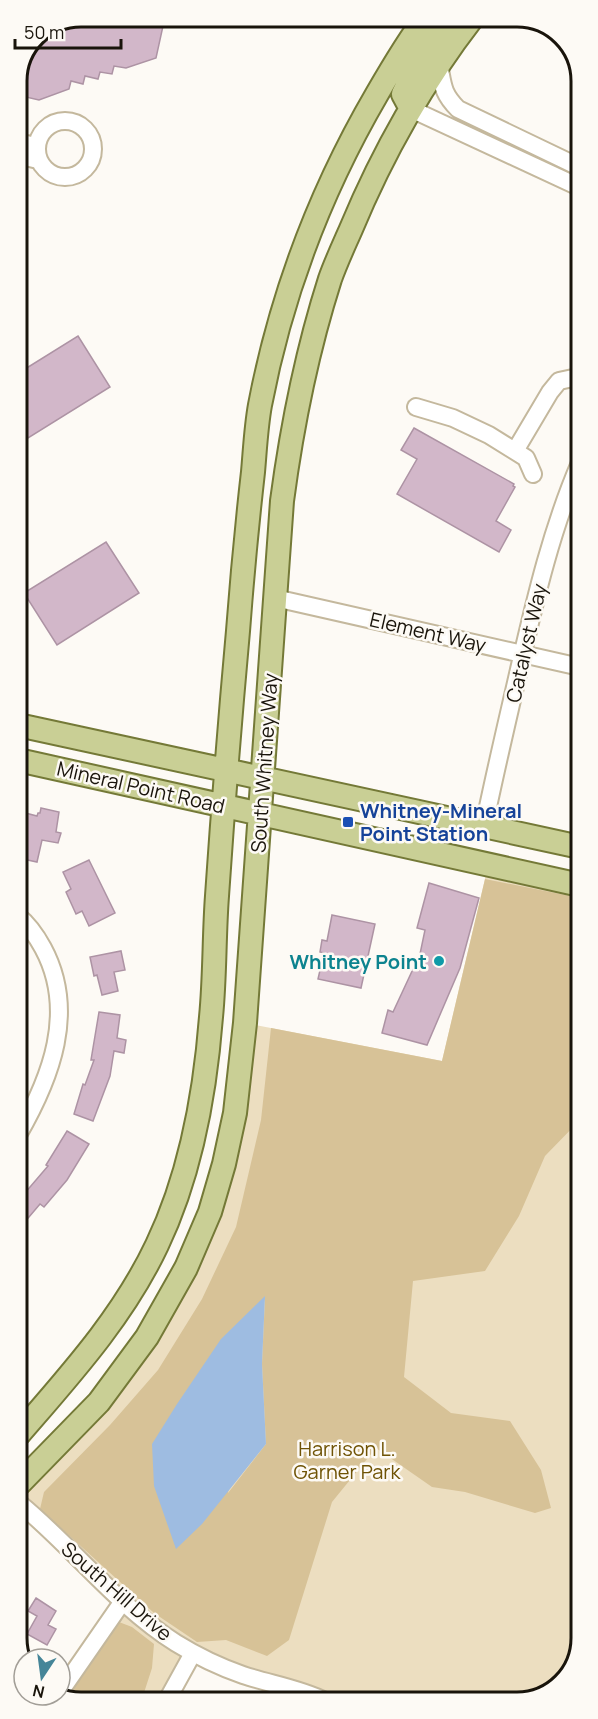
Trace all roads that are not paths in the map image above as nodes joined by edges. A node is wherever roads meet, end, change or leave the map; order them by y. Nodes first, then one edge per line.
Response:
1 (420, 27) edge
2 (445, 27) edge
3 (466, 27) edge
4 (439, 64) junction
5 (411, 109) junction
6 (27, 148) edge
7 (27, 154) edge
8 (571, 163) edge
9 (571, 184) edge
10 (571, 378) edge
11 (416, 406) dead end
12 (515, 451) junction
13 (533, 474) dead end
14 (571, 484) edge
15 (275, 598) junction
16 (523, 654) junction
17 (571, 665) edge
18 (27, 727) edge
19 (27, 762) edge
20 (226, 770) junction
21 (262, 778) junction
22 (223, 806) junction
23 (260, 814) junction
24 (484, 826) junction
25 (571, 845) edge
26 (571, 883) edge
27 (27, 926) edge
28 (27, 1119) edge
29 (27, 1424) edge
30 (27, 1476) edge
31 (27, 1511) edge
32 (123, 1601) junction
33 (193, 1653) junction
34 (72, 1675) edge
35 (172, 1692) edge
36 (302, 1692) edge

1 - 20 main road, South Whitney Way
2 - 5 main road
3 - 4 main road, South Whitney Way
4 - 5 main road, South Whitney Way
4 - 8 street
5 - 9 street
5 - 15 main road, South Whitney Way
6 - 7 street
10 - 12 street
11 - 12 street
12 - 13 street
14 - 16 street, Catalyst Way
15 - 16 street, Element Way
15 - 21 main road, South Whitney Way
16 - 17 street, Element Way
16 - 24 street, Catalyst Way
18 - 20 main road, Mineral Point Road
19 - 22 main road, Mineral Point Road
20 - 21 main road, Mineral Point Road
20 - 22 main road, South Whitney Way
21 - 23 main road, South Whitney Way
21 - 24 main road, Mineral Point Road
22 - 23 main road, Mineral Point Road
22 - 29 main road, South Whitney Way
23 - 26 main road, Mineral Point Road
23 - 30 main road, South Whitney Way
24 - 25 main road, Mineral Point Road
27 - 28 street
31 - 32 street, South Hill Drive
32 - 33 street, South Hill Drive
32 - 34 street
33 - 35 street
33 - 36 street, South Hill Drive

